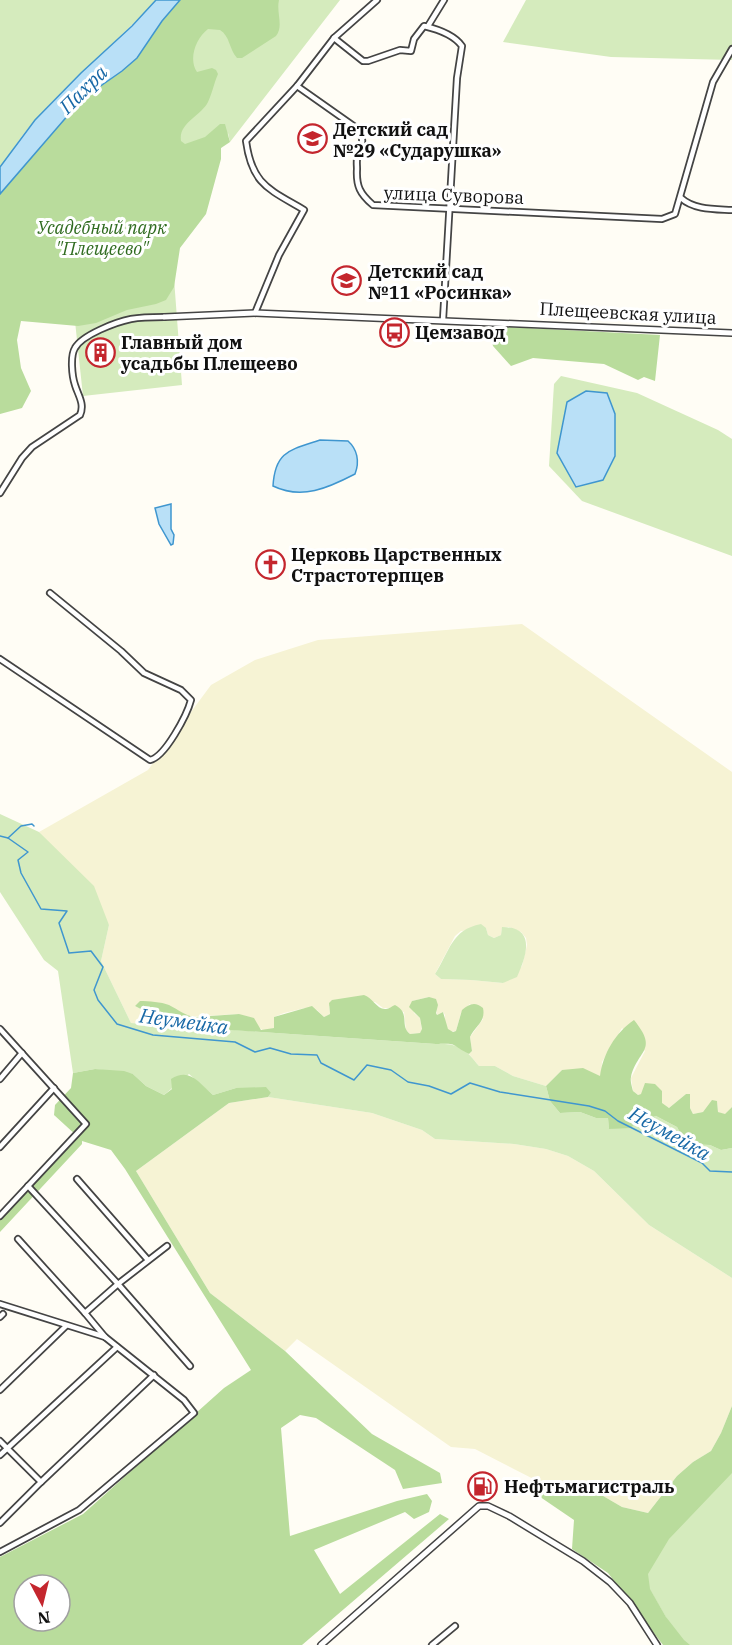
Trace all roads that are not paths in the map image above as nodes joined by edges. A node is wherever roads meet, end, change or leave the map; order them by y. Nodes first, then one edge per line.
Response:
1 (377, 0) edge
2 (444, 0) edge
3 (428, 26) junction
4 (334, 38) junction
5 (732, 49) edge
6 (297, 86) junction
7 (681, 198) junction
8 (450, 208) junction
9 (732, 210) edge
10 (255, 312) junction
11 (164, 317) joint
12 (442, 320) junction
13 (732, 333) edge
14 (0, 494) edge
15 (50, 593) dead end
16 (0, 660) edge
17 (0, 1029) edge
18 (22, 1053) junction
19 (0, 1079) edge
20 (54, 1088) junction
21 (0, 1147) edge
22 (78, 1179) dead end
23 (28, 1186) junction
24 (0, 1216) edge
25 (18, 1239) dead end
26 (167, 1246) dead end
27 (148, 1260) junction
28 (118, 1284) junction
29 (0, 1304) edge
30 (85, 1313) junction
31 (66, 1326) junction
32 (105, 1337) junction
33 (117, 1347) junction
34 (190, 1366) dead end
35 (154, 1375) junction
36 (0, 1390) edge
37 (0, 1441) edge
38 (7, 1448) junction
39 (0, 1455) edge
40 (41, 1482) junction
41 (0, 1523) edge
42 (0, 1552) edge
43 (455, 1626) dead end
44 (321, 1645) edge
45 (432, 1645) edge
46 (657, 1645) edge

1 - 4 street
2 - 3 street
3 - 4 street
3 - 8 street
4 - 6 street
5 - 7 street
6 - 8 street, улица Суворова
6 - 10 street
7 - 8 street, улица Суворова
7 - 9 street
8 - 12 street
10 - 11 street, Плещеевская улица
10 - 12 street, Плещеевская улица
11 - 14 street
12 - 13 street, Плещеевская улица
15 - 16 street
17 - 18 street
18 - 19 street
18 - 20 street
20 - 21 street
20 - 23 street
22 - 27 street
23 - 24 street
23 - 28 street
25 - 30 street
26 - 27 street
27 - 28 street
28 - 30 street
28 - 34 street
29 - 31 street
30 - 32 street
31 - 32 street
31 - 36 street
32 - 33 street
33 - 35 street
33 - 38 street
35 - 40 street
35 - 42 street
37 - 38 street
38 - 39 street
38 - 40 street
40 - 41 street
43 - 45 street
44 - 46 street

